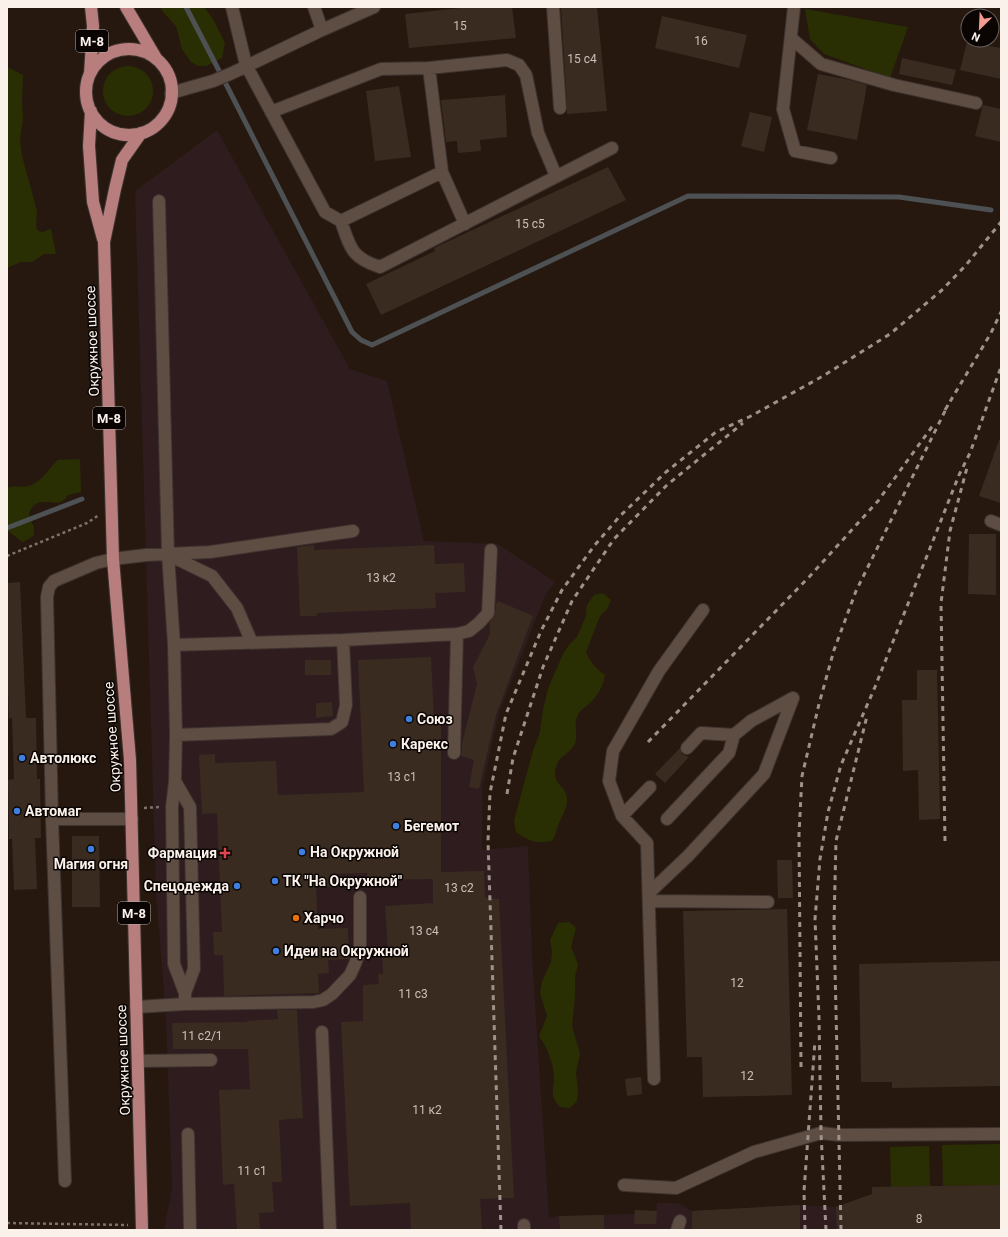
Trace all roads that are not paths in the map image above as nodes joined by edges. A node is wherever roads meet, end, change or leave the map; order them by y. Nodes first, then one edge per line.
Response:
1 (91, 7) edge
2 (126, 7) edge
3 (232, 7) edge
4 (314, 7) edge
5 (374, 7) edge
6 (553, 7) edge
7 (794, 7) edge
8 (322, 30) junction
9 (791, 38) junction
10 (158, 60) junction
11 (246, 65) junction
12 (429, 68) junction
13 (90, 74) junction
14 (171, 93) junction
15 (976, 103) dead end
16 (560, 108) dead end
17 (91, 111) junction
18 (271, 112) junction
19 (141, 133) junction
20 (612, 148) dead end
21 (831, 158) dead end
22 (442, 172) junction
23 (556, 176) junction
24 (159, 201) dead end
25 (341, 221) junction
26 (465, 224) junction
27 (104, 242) junction
28 (353, 530) dead end
29 (491, 550) dead end
30 (168, 554) junction
31 (113, 559) junction
32 (703, 610) dead end
33 (457, 634) junction
34 (343, 640) junction
35 (252, 642) junction
36 (174, 645) junction
37 (176, 735) junction
38 (734, 735) junction
39 (687, 748) dead end
40 (454, 752) dead end
41 (175, 781) junction
42 (650, 787) dead end
43 (622, 816) junction
44 (52, 819) junction
45 (132, 819) junction
46 (667, 819) dead end
47 (360, 897) dead end
48 (649, 897) junction
49 (768, 902) dead end
50 (185, 999) junction
51 (136, 1007) junction
52 (322, 1032) dead end
53 (211, 1060) dead end
54 (138, 1062) junction
55 (654, 1079) dead end
56 (188, 1134) dead end
57 (1001, 1134) edge
58 (65, 1181) dead end
59 (624, 1185) dead end
60 (142, 1228) edge
61 (190, 1230) edge
62 (330, 1230) edge

1 - 13 main road, М-8
2 - 10 main road
3 - 11 lane
4 - 8 lane
5 - 8 lane
6 - 16 lane
7 - 9 lane
8 - 11 lane
9 - 15 lane
9 - 21 lane
10 - 13 main road
10 - 14 main road
11 - 14 lane
11 - 18 lane
12 - 18 lane
12 - 22 lane
12 - 23 lane
13 - 17 main road
14 - 19 main road
17 - 19 main road
17 - 27 main road, Окружное шоссе / М-8
18 - 25 lane
19 - 27 main road, Окружное шоссе / М-8
20 - 23 lane
22 - 25 lane
22 - 26 lane
23 - 26 lane
24 - 30 lane
25 - 26 lane
27 - 31 main road, Окружное шоссе / М-8
28 - 30 lane
29 - 33 lane
30 - 31 lane
30 - 35 lane
30 - 36 lane
31 - 44 lane
31 - 45 main road, Окружное шоссе / М-8
32 - 43 lane
33 - 34 lane
33 - 40 lane
34 - 35 lane
34 - 37 lane
35 - 36 lane
36 - 37 lane
37 - 41 lane
38 - 39 lane
38 - 46 lane
38 - 48 lane
41 - 50 lane
41 - 50 lane
42 - 43 lane
43 - 48 lane
44 - 45 lane
44 - 58 lane
45 - 51 main road, Окружное шоссе / М-8
47 - 50 lane
48 - 49 lane
48 - 55 lane
50 - 51 lane
51 - 54 main road, Окружное шоссе / М-8
52 - 62 lane
53 - 54 lane
54 - 60 main road, Окружное шоссе / М-8
56 - 61 lane
57 - 59 lane

